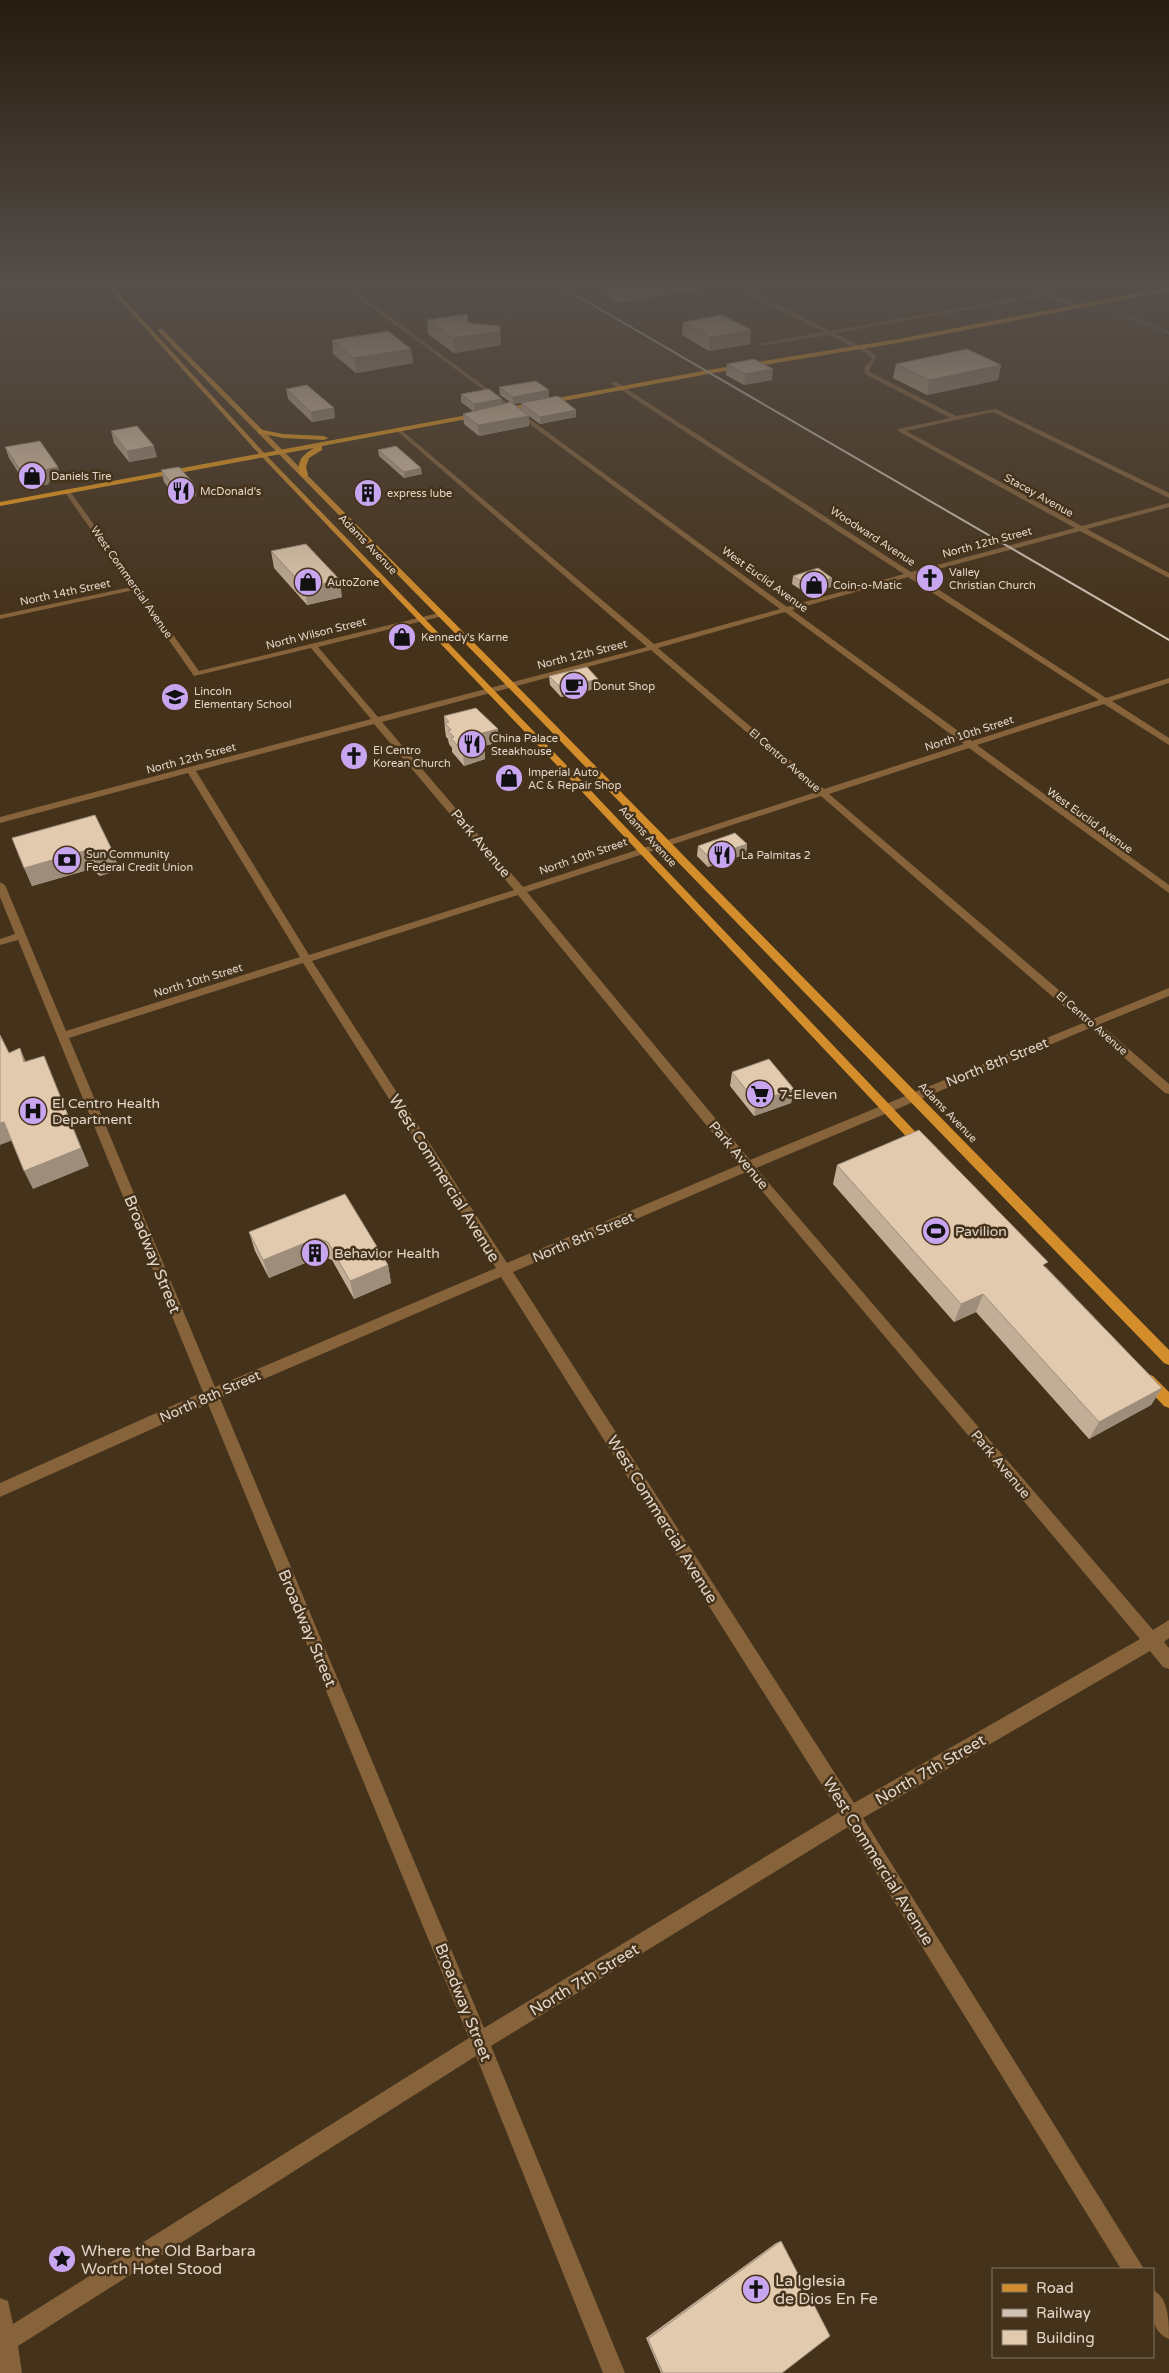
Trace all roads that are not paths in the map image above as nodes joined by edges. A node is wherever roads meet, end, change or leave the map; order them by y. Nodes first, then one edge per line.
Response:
1 (211, 398) edge
2 (223, 398) edge
3 (499, 398) edge
4 (534, 398) edge
5 (572, 398) edge
6 (637, 398) edge
7 (915, 398) edge
8 (229, 399) joint
9 (506, 403) junction
10 (515, 409) junction
11 (955, 418) junction
12 (261, 431) junction
13 (400, 431) junction
14 (365, 437) junction
15 (324, 438) junction
16 (279, 450) junction
17 (261, 453) junction
18 (304, 475) junction
19 (67, 491) junction
20 (1169, 496) edge
21 (0, 504) edge
22 (1169, 506) edge
23 (1080, 528) junction
24 (910, 574) junction
25 (1169, 576) edge
26 (135, 588) junction
27 (786, 609) junction
28 (440, 614) junction
29 (0, 617) edge
30 (422, 619) junction
31 (313, 646) junction
32 (654, 647) junction
33 (197, 674) joint
34 (1169, 680) edge
35 (510, 684) junction
36 (490, 689) junction
37 (1105, 701) junction
38 (376, 720) junction
39 (1169, 742) edge
40 (970, 746) junction
41 (191, 770) junction
42 (823, 793) junction
43 (0, 820) edge
44 (665, 843) junction
45 (643, 850) junction
46 (0, 885) edge
47 (1169, 890) edge
48 (521, 891) junction
49 (21, 936) junction
50 (0, 942) edge
51 (306, 959) junction
52 (1169, 992) edge
53 (1092, 1023) junction
54 (62, 1036) junction
55 (1169, 1090) edge
56 (914, 1096) junction
57 (886, 1109) junction
58 (932, 1157) edge
59 (748, 1167) junction
60 (504, 1271) junction
61 (1169, 1359) edge
62 (1142, 1374) edge
63 (211, 1395) junction
64 (1169, 1402) edge
65 (0, 1490) edge
66 (1169, 1628) edge
67 (1152, 1641) junction
68 (1169, 1661) edge
69 (851, 1815) junction
70 (480, 2042) junction
71 (1132, 2268) edge
72 (1154, 2303) edge
73 (0, 2309) edge
74 (1169, 2328) edge
75 (6, 2341) junction
76 (12, 2373) edge
77 (614, 2373) edge

1 - 17 main road, Adams Avenue
2 - 8 main road
3 - 9 street, West Euclid Avenue
4 - 9 highway
5 - 10 highway
6 - 24 street, Woodward Avenue
7 - 11 street
8 - 12 main road, Adams Avenue
9 - 10 street, West Euclid Avenue
9 - 15 highway
10 - 13 highway
10 - 27 street, West Euclid Avenue
11 - 20 street
11 - 23 street, Stacey Avenue
12 - 15 highway
12 - 16 main road, Adams Avenue
13 - 14 highway
13 - 32 street, El Centro Avenue
14 - 16 highway
14 - 18 highway
15 - 16 highway
16 - 17 highway
16 - 18 main road, Adams Avenue
17 - 19 highway
17 - 30 main road, Adams Avenue
18 - 28 main road, Adams Avenue
19 - 21 highway
19 - 26 street, West Commercial Avenue
22 - 23 street, North 12th Street
23 - 24 street, North 12th Street
23 - 25 street, Stacey Avenue
24 - 27 street, North 12th Street
24 - 37 street, Woodward Avenue
26 - 29 street, North 14th Street
26 - 33 street, West Commercial Avenue
27 - 32 street, North 12th Street
27 - 40 street, West Euclid Avenue
28 - 30 street, North Wilson Street
28 - 35 main road, Adams Avenue
30 - 31 street, North Wilson Street
30 - 36 main road, Adams Avenue
31 - 33 street, North Wilson Street
31 - 38 street, Park Avenue
32 - 35 street, North 12th Street
32 - 42 street, El Centro Avenue
34 - 37 street, North 10th Street
35 - 36 street, North 12th Street
35 - 44 main road, Adams Avenue
36 - 38 street, North 12th Street
36 - 45 main road, Adams Avenue
37 - 39 street, Woodward Avenue
37 - 40 street, North 10th Street
38 - 41 street, North 12th Street
38 - 48 street, Park Avenue
40 - 42 street, North 10th Street
40 - 47 street, West Euclid Avenue
41 - 43 street, North 12th Street
41 - 51 street, West Commercial Avenue
42 - 44 street, North 10th Street
42 - 53 street, El Centro Avenue
44 - 45 street, North 10th Street
44 - 56 main road, Adams Avenue
45 - 48 street, North 10th Street
45 - 57 main road, Adams Avenue
46 - 49 street, Broadway Street
48 - 51 street, North 10th Street
48 - 59 street, Park Avenue
49 - 50 street
49 - 54 street, Broadway Street
51 - 54 street, North 10th Street
51 - 60 street, West Commercial Avenue
52 - 53 street, North 8th Street
53 - 55 street, El Centro Avenue
53 - 56 street, North 8th Street
54 - 63 street, Broadway Street
56 - 57 street, North 8th Street
56 - 61 main road, Adams Avenue
57 - 58 main road, Adams Avenue
57 - 59 street, North 8th Street
59 - 60 street, North 8th Street
59 - 67 street, Park Avenue
60 - 63 street, North 8th Street
60 - 69 street, West Commercial Avenue
62 - 64 main road
63 - 65 street, North 8th Street
63 - 70 street, Broadway Street
66 - 67 street, North 7th Street
67 - 68 street, Park Avenue
67 - 69 street, North 7th Street
69 - 70 street, North 7th Street
69 - 71 street, West Commercial Avenue
70 - 75 street, North 7th Street
70 - 77 street, Broadway Street
72 - 74 street
73 - 75 street
75 - 76 street

